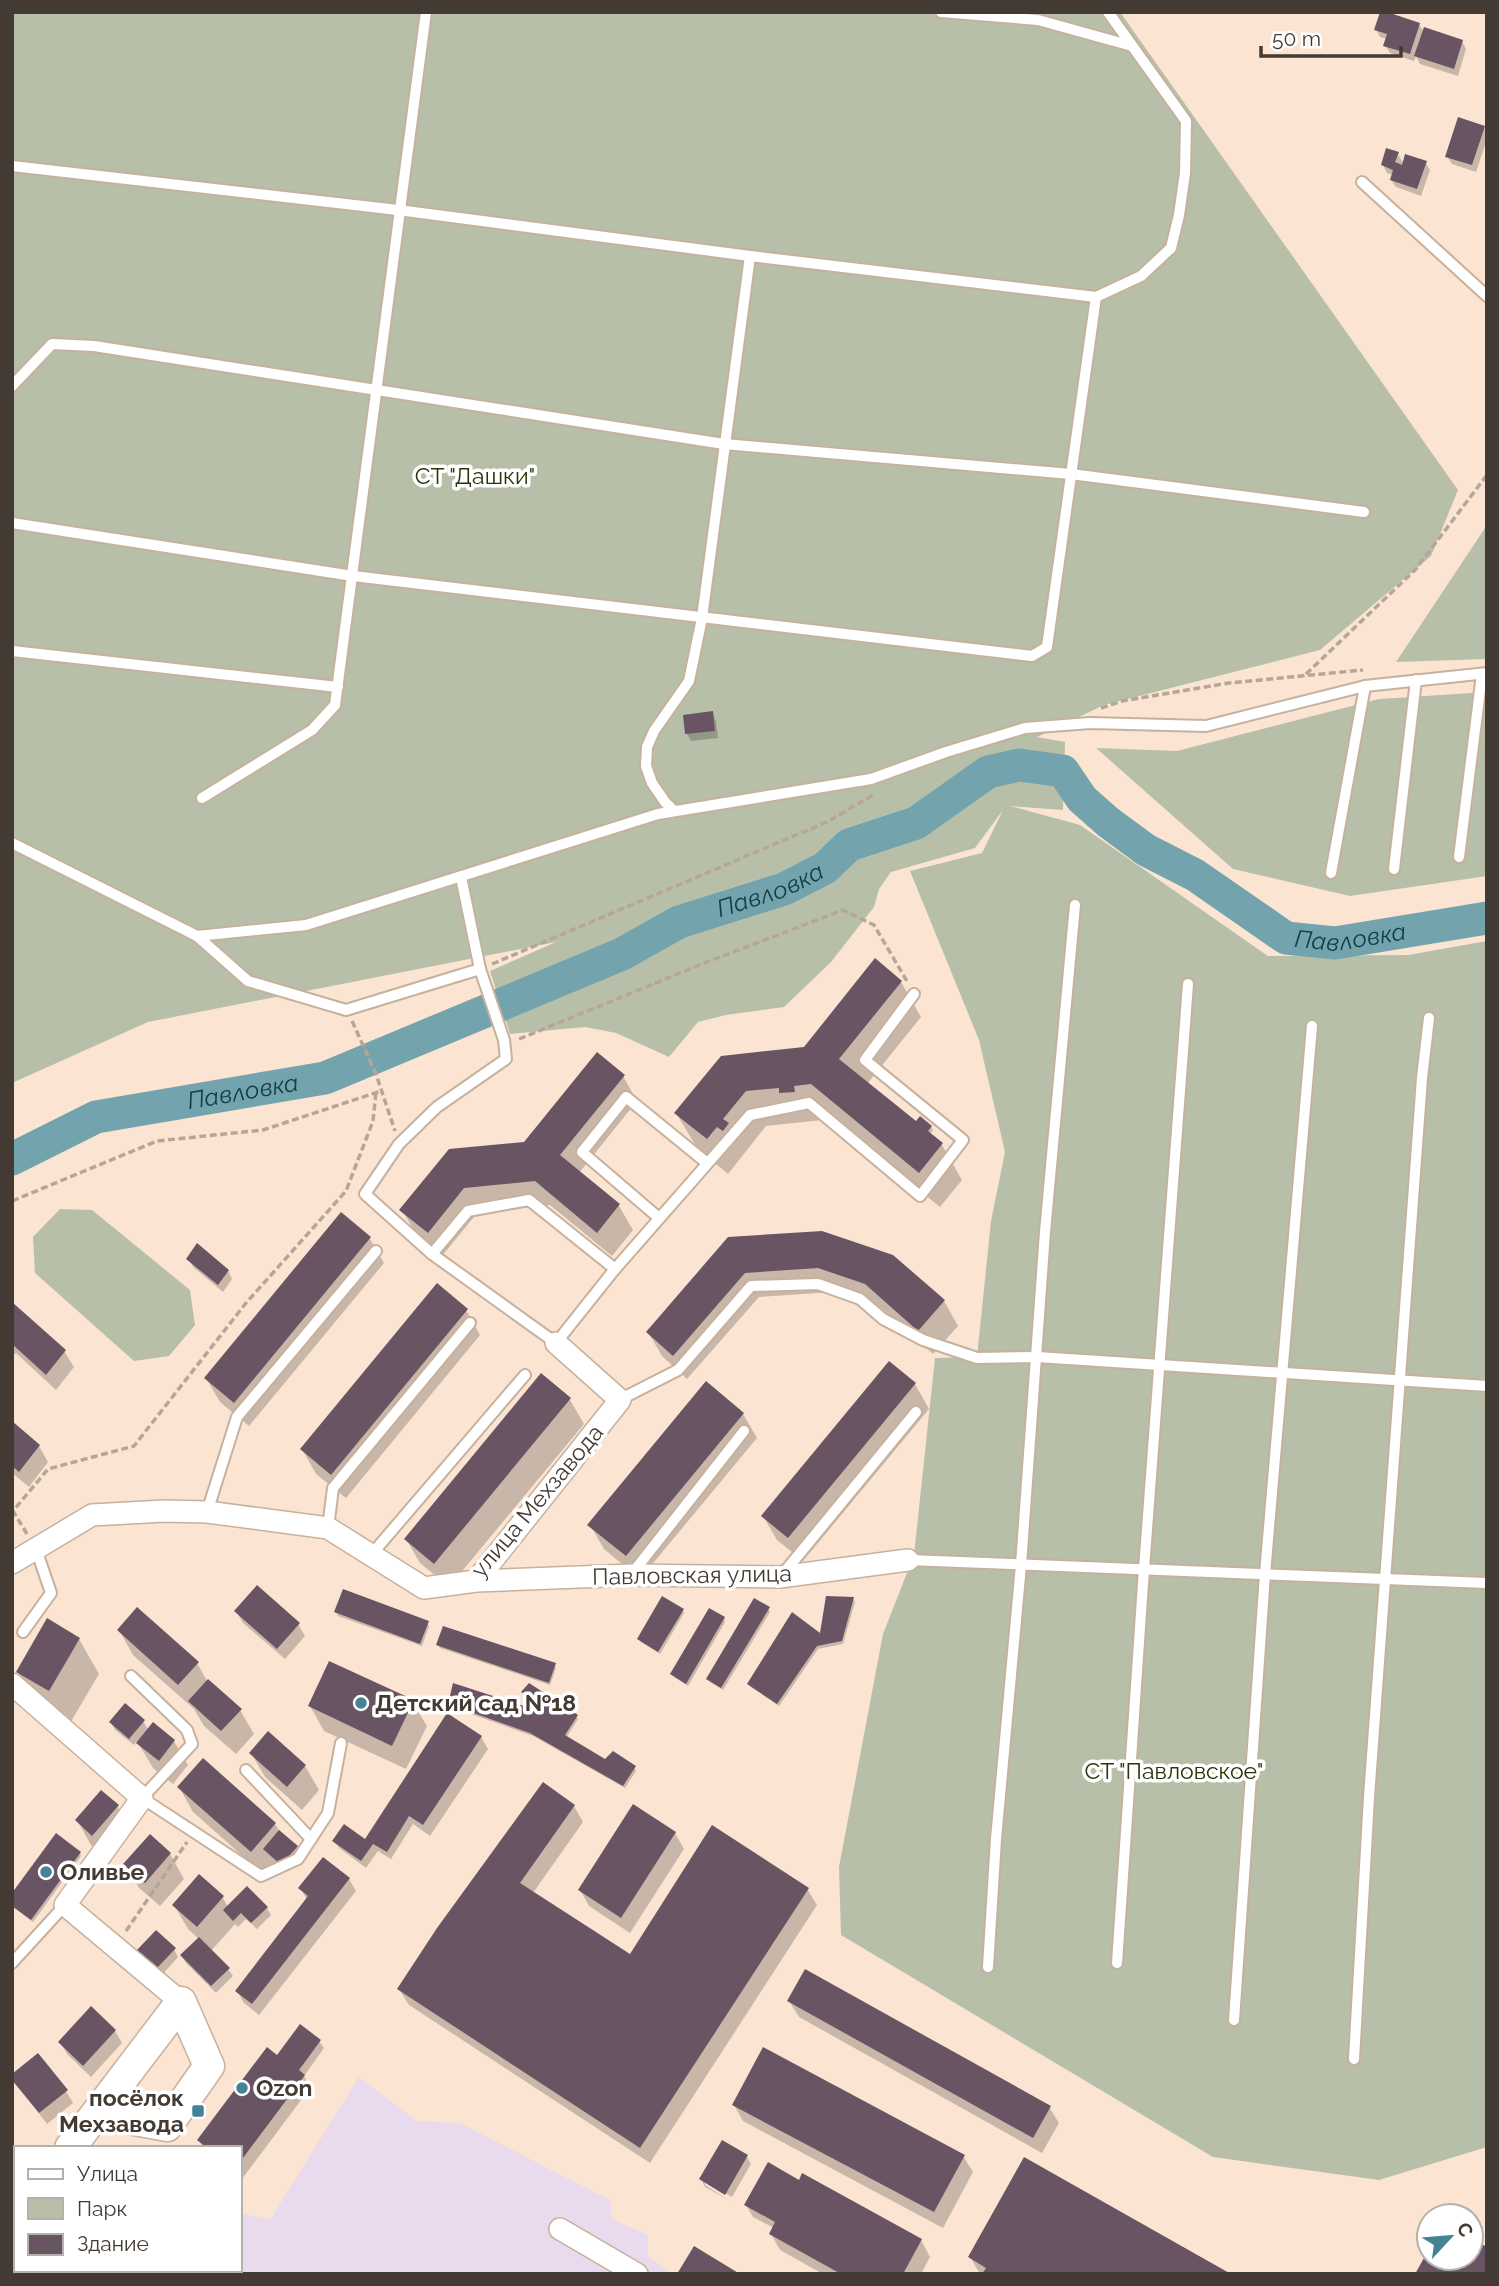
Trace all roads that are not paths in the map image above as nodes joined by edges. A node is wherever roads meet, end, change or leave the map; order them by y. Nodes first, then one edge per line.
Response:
1 (426, 12) edge
2 (941, 12) edge
3 (1108, 12) edge
4 (1132, 46) junction
5 (12, 166) edge
6 (1362, 182) dead end
7 (398, 210) junction
8 (750, 256) junction
9 (1487, 296) edge
10 (1096, 297) junction
11 (12, 386) edge
12 (375, 391) junction
13 (724, 444) junction
14 (1071, 474) junction
15 (1364, 512) dead end
16 (12, 523) edge
17 (353, 576) junction
18 (702, 618) junction
19 (12, 651) edge
20 (1484, 673) edge
21 (1416, 680) junction
22 (1365, 686) junction
23 (338, 687) junction
24 (202, 798) dead end
25 (674, 811) junction
26 (12, 843) edge
27 (1459, 857) dead end
28 (1394, 869) dead end
29 (1331, 873) dead end
30 (461, 877) junction
31 (1075, 905) dead end
32 (197, 936) junction
33 (480, 969) junction
34 (1188, 984) dead end
35 (914, 994) road end
36 (1429, 1018) dead end
37 (1312, 1026) dead end
38 (707, 1163) junction
39 (659, 1218) junction
40 (376, 1251) dead end
41 (432, 1254) junction
42 (615, 1269) junction
43 (470, 1323) dead end
44 (556, 1343) junction
45 (1037, 1357) junction
46 (1160, 1364) junction
47 (1282, 1372) junction
48 (525, 1375) dead end
49 (1401, 1379) junction
50 (1487, 1386) edge
51 (620, 1400) junction
52 (916, 1412) dead end
53 (744, 1431) dead end
54 (207, 1512) junction
55 (328, 1528) junction
56 (36, 1549) junction
57 (371, 1555) junction
58 (908, 1560) joint
59 (12, 1563) edge
60 (1021, 1564) junction
61 (1144, 1569) junction
62 (1265, 1574) junction
63 (631, 1575) junction
64 (780, 1577) junction
65 (1385, 1579) junction
66 (476, 1581) junction
67 (1487, 1583) edge
68 (23, 1632) dead end
69 (131, 1676) dead end
70 (12, 1684) edge
71 (341, 1743) dead end
72 (246, 1770) dead end
73 (142, 1798) junction
74 (311, 1839) junction
75 (65, 1905) junction
76 (12, 1963) edge
77 (1117, 1963) dead end
78 (988, 1967) dead end
79 (181, 2002) junction
80 (1234, 2020) dead end
81 (1354, 2059) dead end
82 (97, 2113) junction
83 (72, 2146) edge
84 (559, 2229) dead end
85 (637, 2274) edge

1 - 7 lane
2 - 4 lane
3 - 4 lane
4 - 10 lane
5 - 7 lane
6 - 9 lane
7 - 8 lane
7 - 12 lane
8 - 10 lane
8 - 13 lane
10 - 14 lane
11 - 12 lane
12 - 13 lane
12 - 17 lane
13 - 14 lane
13 - 18 lane
14 - 15 lane
14 - 18 lane
16 - 17 lane
17 - 18 lane
17 - 23 lane
18 - 25 lane
19 - 23 lane
20 - 21 lane
20 - 27 lane
21 - 22 lane
21 - 28 lane
22 - 25 lane
22 - 29 lane
23 - 24 lane
25 - 30 lane
26 - 32 lane
30 - 32 lane
30 - 33 lane
31 - 45 lane
32 - 33 lane
33 - 41 lane
34 - 46 lane
35 - 38 lane
36 - 49 lane
37 - 47 lane
38 - 39 lane
38 - 39 lane
39 - 42 lane
40 - 54 lane
41 - 42 lane
41 - 44 lane
42 - 44 lane
43 - 55 lane
44 - 51 street
45 - 46 lane
45 - 51 lane
45 - 60 lane
46 - 47 lane
46 - 61 lane
47 - 49 lane
47 - 62 lane
48 - 57 lane
49 - 50 lane
49 - 65 lane
51 - 66 street, улица Мехзавода
52 - 64 lane
53 - 63 lane
54 - 55 street, улица Мехзавода
54 - 56 street, улица Мехзавода
55 - 57 street, улица Мехзавода
56 - 59 street, улица Мехзавода
56 - 68 lane
57 - 66 street, улица Мехзавода
58 - 60 lane
58 - 64 street, Павловская улица
60 - 61 lane
60 - 78 lane
61 - 62 lane
61 - 77 lane
62 - 65 lane
62 - 80 lane
63 - 64 street, Павловская улица
63 - 66 street, Павловская улица
65 - 67 lane
65 - 81 lane
69 - 73 lane
70 - 73 street
71 - 74 lane
72 - 74 lane
73 - 74 lane
73 - 75 street
75 - 76 lane
75 - 79 street
79 - 82 street
79 - 82 street
82 - 83 street
84 - 85 street

